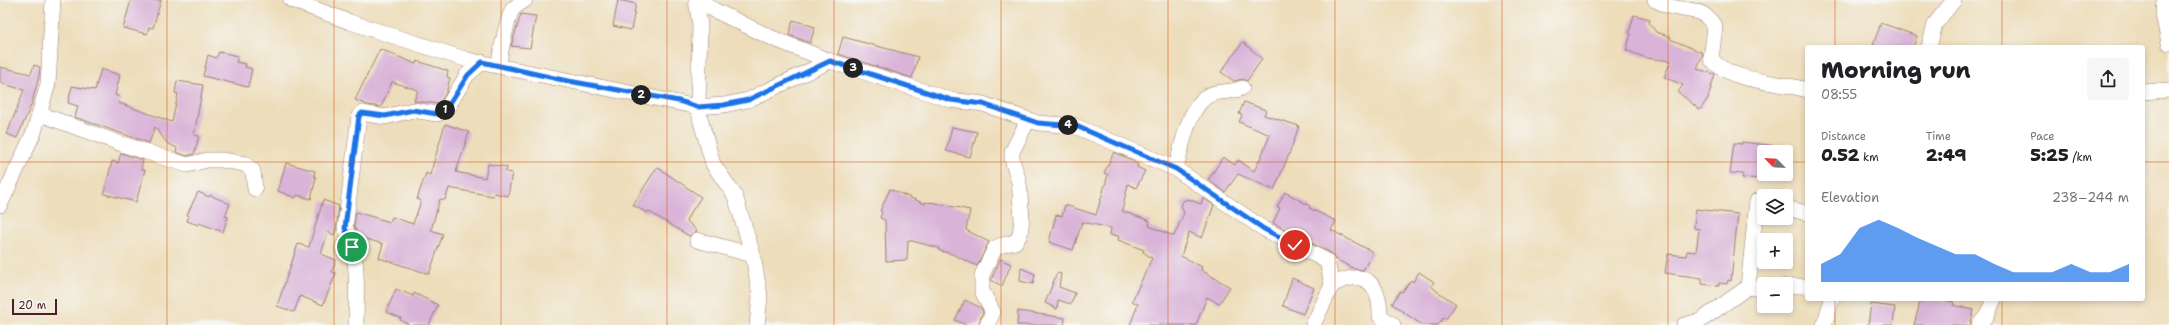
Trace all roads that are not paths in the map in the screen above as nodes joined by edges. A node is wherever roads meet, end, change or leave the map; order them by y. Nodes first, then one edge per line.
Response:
1 (54, 0) edge
2 (291, 0) edge
3 (525, 0) edge
4 (696, 0) edge
5 (700, 0) edge
6 (1655, 0) edge
7 (1954, 0) edge
8 (2164, 0) edge
9 (2169, 43) edge
10 (1930, 45) edge
11 (830, 61) junction
12 (482, 62) junction
13 (499, 66) junction
14 (1242, 88) dead end
15 (1805, 90) edge
16 (2169, 90) edge
17 (2145, 92) edge
18 (698, 107) junction
19 (40, 114) junction
20 (1028, 120) junction
21 (1176, 169) junction
22 (255, 189) dead end
23 (1757, 200) edge
24 (0, 205) edge
25 (1793, 210) edge
26 (1805, 213) edge
27 (697, 240) dead end
28 (752, 255) junction
29 (1332, 285) junction
30 (1793, 286) edge
31 (1805, 286) edge
32 (1748, 287) junction
33 (1757, 288) edge
34 (1831, 301) edge
35 (1993, 301) edge
36 (356, 325) edge
37 (757, 325) edge
38 (987, 325) edge
39 (1313, 325) edge
40 (1393, 325) edge
41 (1684, 325) edge
42 (1824, 325) edge
43 (1979, 325) edge

1 - 19 street
2 - 12 street
3 - 13 street
4 - 18 street
5 - 11 street
6 - 15 street
7 - 10 street
8 - 9 street
11 - 18 street
11 - 20 street
12 - 13 street
12 - 36 street
13 - 18 street
14 - 21 street
16 - 17 street
18 - 28 street
19 - 22 street
19 - 24 street
20 - 21 street
20 - 38 street
21 - 29 street
23 - 32 street
25 - 26 street
27 - 28 street
28 - 37 street
29 - 39 street
29 - 40 street
30 - 31 street
32 - 33 street
32 - 41 street
34 - 42 street
35 - 43 street

